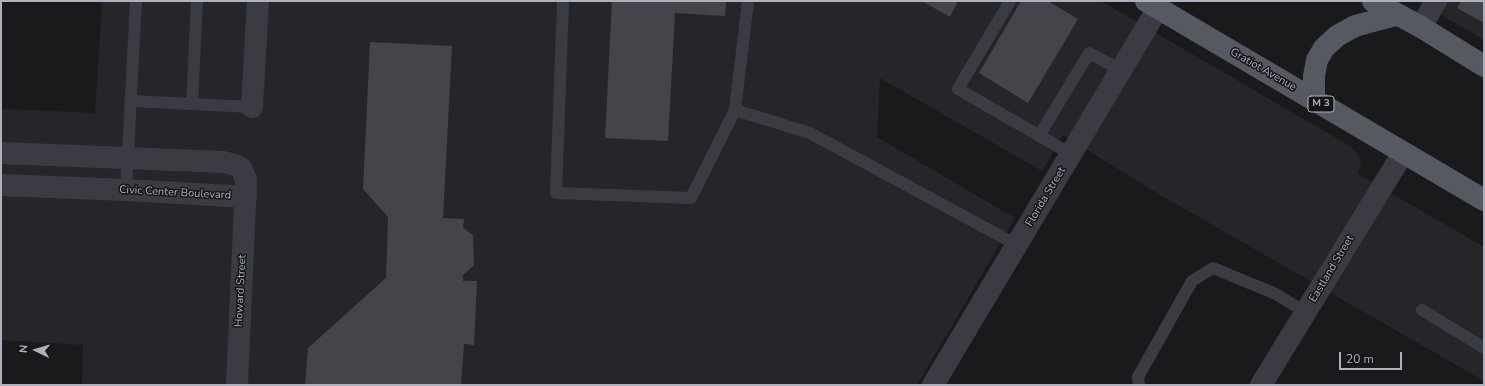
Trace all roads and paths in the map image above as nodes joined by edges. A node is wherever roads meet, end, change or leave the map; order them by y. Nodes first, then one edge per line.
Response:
1 (136, 1) edge
2 (197, 1) edge
3 (258, 1) edge
4 (563, 1) edge
5 (748, 1) edge
6 (1010, 1) edge
7 (1373, 1) edge
8 (1436, 1) edge
9 (1159, 3) edge
10 (1396, 15) junction
11 (1421, 27) junction
12 (1484, 66) edge
13 (1121, 70) junction
14 (1314, 100) junction
15 (131, 101) junction
16 (192, 104) junction
17 (252, 108) joint
18 (735, 110) junction
19 (1040, 136) junction
20 (1, 153) edge
21 (1402, 153) junction
22 (1071, 154) junction
23 (129, 159) junction
24 (1, 185) edge
25 (126, 190) junction
26 (246, 197) junction
27 (1484, 200) edge
28 (1017, 245) junction
29 (1422, 310) dead end
30 (1305, 312) junction
31 (1484, 348) edge
32 (237, 385) edge
33 (933, 385) edge
34 (1139, 385) edge
35 (1261, 385) edge

1 - 15 lane
2 - 16 lane
3 - 17 street
4 - 18 lane
5 - 18 lane
6 - 19 lane
7 - 10 main road
8 - 11 street
9 - 13 street, Florida Street
9 - 14 main road, Gratiot Avenue / M 3
10 - 11 main road
10 - 14 main road
11 - 12 main road
13 - 19 lane
13 - 22 street, Florida Street
14 - 21 main road, Gratiot Avenue / M 3
15 - 16 lane
15 - 23 lane
16 - 17 lane
18 - 28 lane
19 - 22 lane
20 - 23 street, Civic Center Boulevard
21 - 27 main road, Gratiot Avenue / M 3
21 - 30 street, Eastland Street
22 - 28 street, Florida Street
23 - 25 lane
23 - 26 street, Civic Center Boulevard
24 - 25 street, Civic Center Boulevard
25 - 26 street, Civic Center Boulevard
26 - 32 street, Howard Street
28 - 33 street, Florida Street
29 - 31 lane
30 - 34 lane
30 - 35 street, Eastland Street

